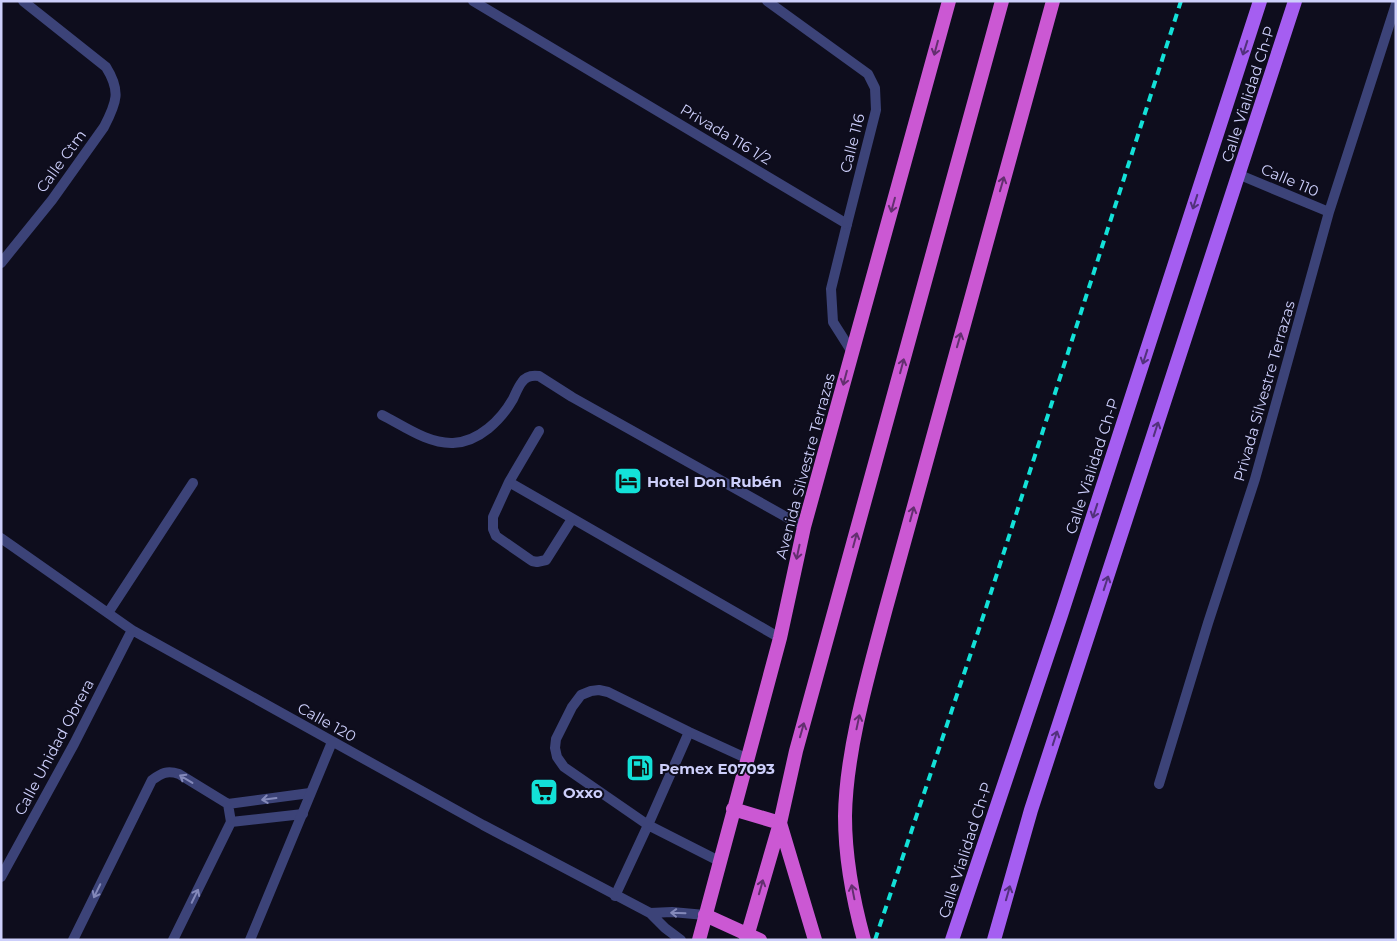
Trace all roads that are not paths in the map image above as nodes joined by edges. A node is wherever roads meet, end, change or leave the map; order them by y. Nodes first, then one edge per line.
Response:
1 (22, 1) edge
2 (473, 1) edge
3 (767, 1) edge
4 (949, 1) edge
5 (1002, 1) edge
6 (1053, 1) edge
7 (1260, 1) edge
8 (1295, 1) edge
9 (1396, 4) edge
10 (1240, 175) junction
11 (1329, 212) junction
12 (847, 224) junction
13 (1, 263) edge
14 (852, 352) junction
15 (382, 415) dead end
16 (538, 431) dead end
17 (509, 482) junction
18 (193, 483) dead end
19 (572, 519) junction
20 (804, 527) junction
21 (1, 538) edge
22 (108, 613) junction
23 (132, 630) junction
24 (780, 638) junction
25 (689, 732) junction
26 (332, 742) junction
27 (748, 759) junction
28 (1159, 784) dead end
29 (310, 793) junction
30 (228, 804) junction
31 (733, 809) junction
32 (303, 814) junction
33 (231, 822) junction
34 (780, 822) junction
35 (648, 825) junction
36 (719, 860) junction
37 (1, 877) edge
38 (615, 896) junction
39 (650, 913) junction
40 (706, 915) junction
41 (751, 938) edge
42 (73, 940) edge
43 (173, 940) edge
44 (250, 940) edge
45 (681, 940) edge
46 (699, 940) edge
47 (815, 940) edge
48 (864, 940) edge
49 (952, 940) edge
50 (994, 940) edge

1 - 13 street, Calle Ctm
2 - 12 street, Privada 116 1/2
3 - 12 street, Calle 116
4 -> 14 highway, Avenida Silvestre Terrazas
34 -> 5 highway
48 -> 6 highway
7 -> 49 main road, Calle Vialidad Ch-P
8 - 10 main road, Calle Vialidad Ch-P
9 - 11 street, Privada Silvestre Terrazas
10 - 11 street, Calle 110
50 -> 10 main road, Calle Vialidad Ch-P
11 - 28 street, Privada Silvestre Terrazas
12 - 14 street
14 -> 20 highway, Avenida Silvestre Terrazas
15 - 20 street
16 - 17 street
17 - 19 street
17 - 19 street
18 - 22 street
19 - 24 street
20 -> 24 highway, Avenida Silvestre Terrazas
21 - 22 street, Calle 120
22 - 23 street, Calle 120
23 - 26 street, Calle 120
23 - 37 street, Calle Unidad Obrera
24 - 27 highway, Avenida Silvestre Terrazas
25 - 27 street
25 - 35 street
25 - 35 street
26 - 29 street
26 - 38 street, Calle 120
27 - 31 highway, Avenida Silvestre Terrazas
29 -> 30 street
29 - 32 street
30 - 33 street
30 -> 42 street
31 - 34 highway
31 - 36 highway, Avenida Silvestre Terrazas
32 - 33 street
32 - 44 street
43 -> 33 street
41 -> 34 highway
34 - 47 highway
35 - 36 street
35 - 38 street
36 - 40 highway, Avenida Silvestre Terrazas
38 - 39 street, Calle 120
40 -> 39 street, Calle 120
39 - 45 street, Calle 120
40 - 41 highway
40 - 46 highway, Avenida Silvestre Terrazas

